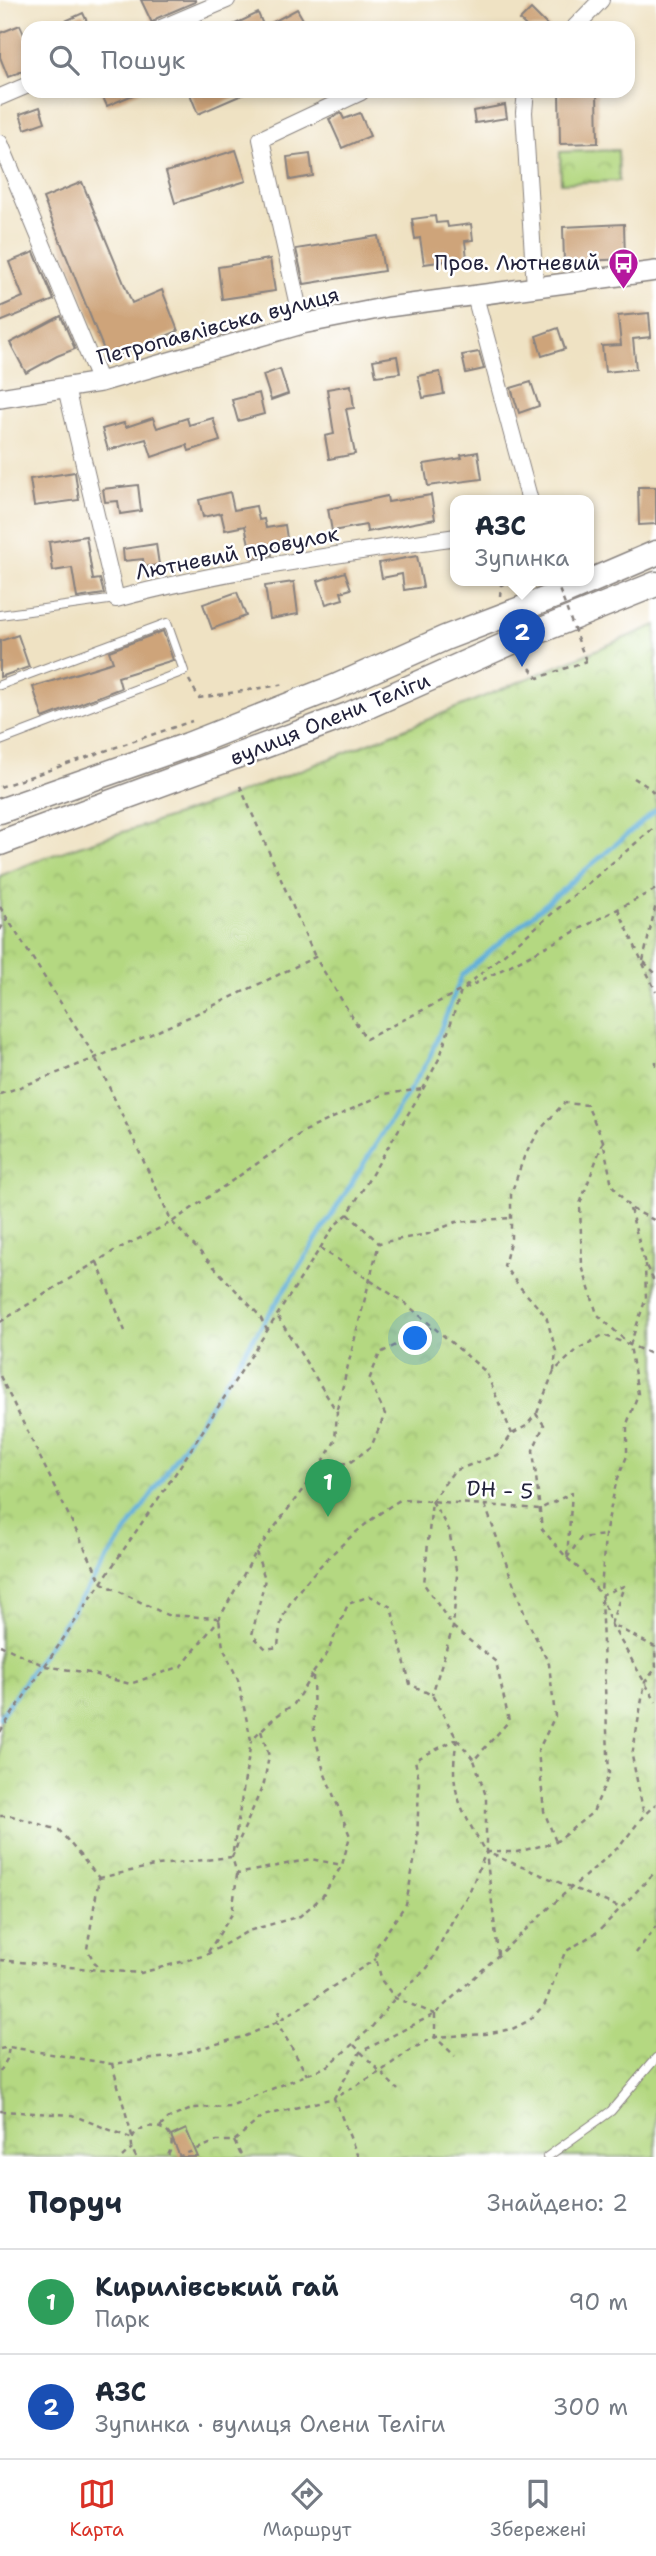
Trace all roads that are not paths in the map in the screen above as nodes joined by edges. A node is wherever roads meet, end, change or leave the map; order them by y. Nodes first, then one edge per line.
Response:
1 (226, 0) edge
2 (601, 0) edge
3 (177, 21) edge
4 (581, 21) edge
5 (21, 88) edge
6 (0, 97) edge
7 (348, 98) edge
8 (525, 98) edge
9 (0, 143) edge
10 (656, 271) edge
11 (535, 287) junction
12 (475, 296) junction
13 (302, 324) junction
14 (100, 382) junction
15 (66, 388) junction
16 (0, 398) edge
17 (528, 495) edge
18 (450, 538) edge
19 (656, 553) edge
20 (594, 580) edge
21 (656, 584) edge
22 (579, 586) edge
23 (116, 598) junction
24 (0, 615) edge
25 (0, 685) edge
26 (0, 741) edge
27 (0, 811) edge
28 (0, 844) edge
29 (656, 2058) edge
30 (547, 2157) edge

1 - 3 street
2 - 4 street
5 - 6 street
7 - 13 street
8 - 11 street
9 - 14 street
10 - 11 street, Петропавлівська вулиця
11 - 12 street, Петропавлівська вулиця
12 - 13 street, Петропавлівська вулиця
12 - 17 street
13 - 14 street, Петропавлівська вулиця
14 - 15 street, Петропавлівська вулиця
15 - 16 street, Петропавлівська вулиця
15 - 23 street, Лютневий провулок
18 - 23 street, Лютневий провулок
19 - 20 main road, вулиця Олени Теліги
21 - 28 main road, вулиця Олени Теліги
22 - 27 main road, вулиця Олени Теліги
23 - 24 lane
25 - 26 lane
29 - 30 lane

